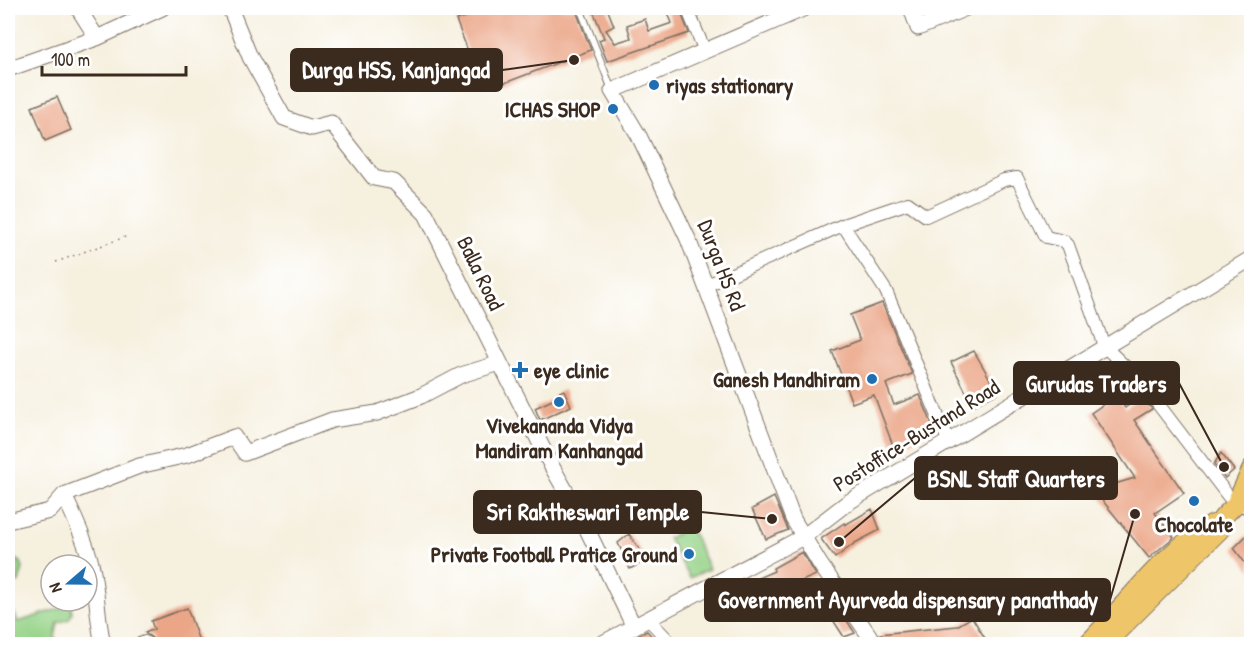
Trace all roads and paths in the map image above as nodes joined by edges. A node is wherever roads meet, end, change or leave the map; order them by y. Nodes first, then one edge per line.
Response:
1 (78, 8) edge
2 (162, 8) edge
3 (230, 8) edge
4 (580, 8) edge
5 (687, 8) edge
6 (805, 8) edge
7 (911, 8) edge
8 (966, 8) edge
9 (97, 38) junction
10 (704, 49) junction
11 (8, 69) edge
12 (612, 91) junction
13 (843, 225) junction
14 (128, 236) dead end
15 (1251, 258) edge
16 (56, 262) dead end
17 (705, 286) junction
18 (1104, 346) junction
19 (501, 363) junction
20 (949, 444) junction
21 (1251, 468) edge
22 (64, 495) junction
23 (1244, 499) edge
24 (8, 521) edge
25 (1220, 524) junction
26 (802, 537) junction
27 (648, 619) junction
28 (634, 627) junction
29 (103, 645) edge
30 (601, 645) edge
31 (672, 645) edge
32 (875, 645) edge
33 (1087, 645) edge
34 (1105, 645) edge

1 - 9 street
2 - 9 street
3 - 19 street, Balla Road
4 - 12 lane
5 - 10 street
6 - 10 street
7 - 8 street
9 - 11 street
10 - 12 street
12 - 17 street, Durga HS Rd
13 - 17 street
13 - 18 street
13 - 20 street
14 - 16 path
15 - 18 street, Postoffice-Bustand Road
17 - 26 street, Durga HS Rd
18 - 20 street, Postoffice-Bustand Road
18 - 23 street
19 - 22 street
19 - 28 street, Balla Road
20 - 26 street, Postoffice-Bustand Road
21 - 23 main road
22 - 24 street
22 - 29 street
23 - 25 main road
25 - 33 main road
25 - 34 main road
26 - 27 street, Postoffice-Bustand Road
26 - 32 street, Durga HS Rd
27 - 28 street, Postoffice-Bustand Road
27 - 31 street
28 - 30 street, Postoffice-Bustand Road

